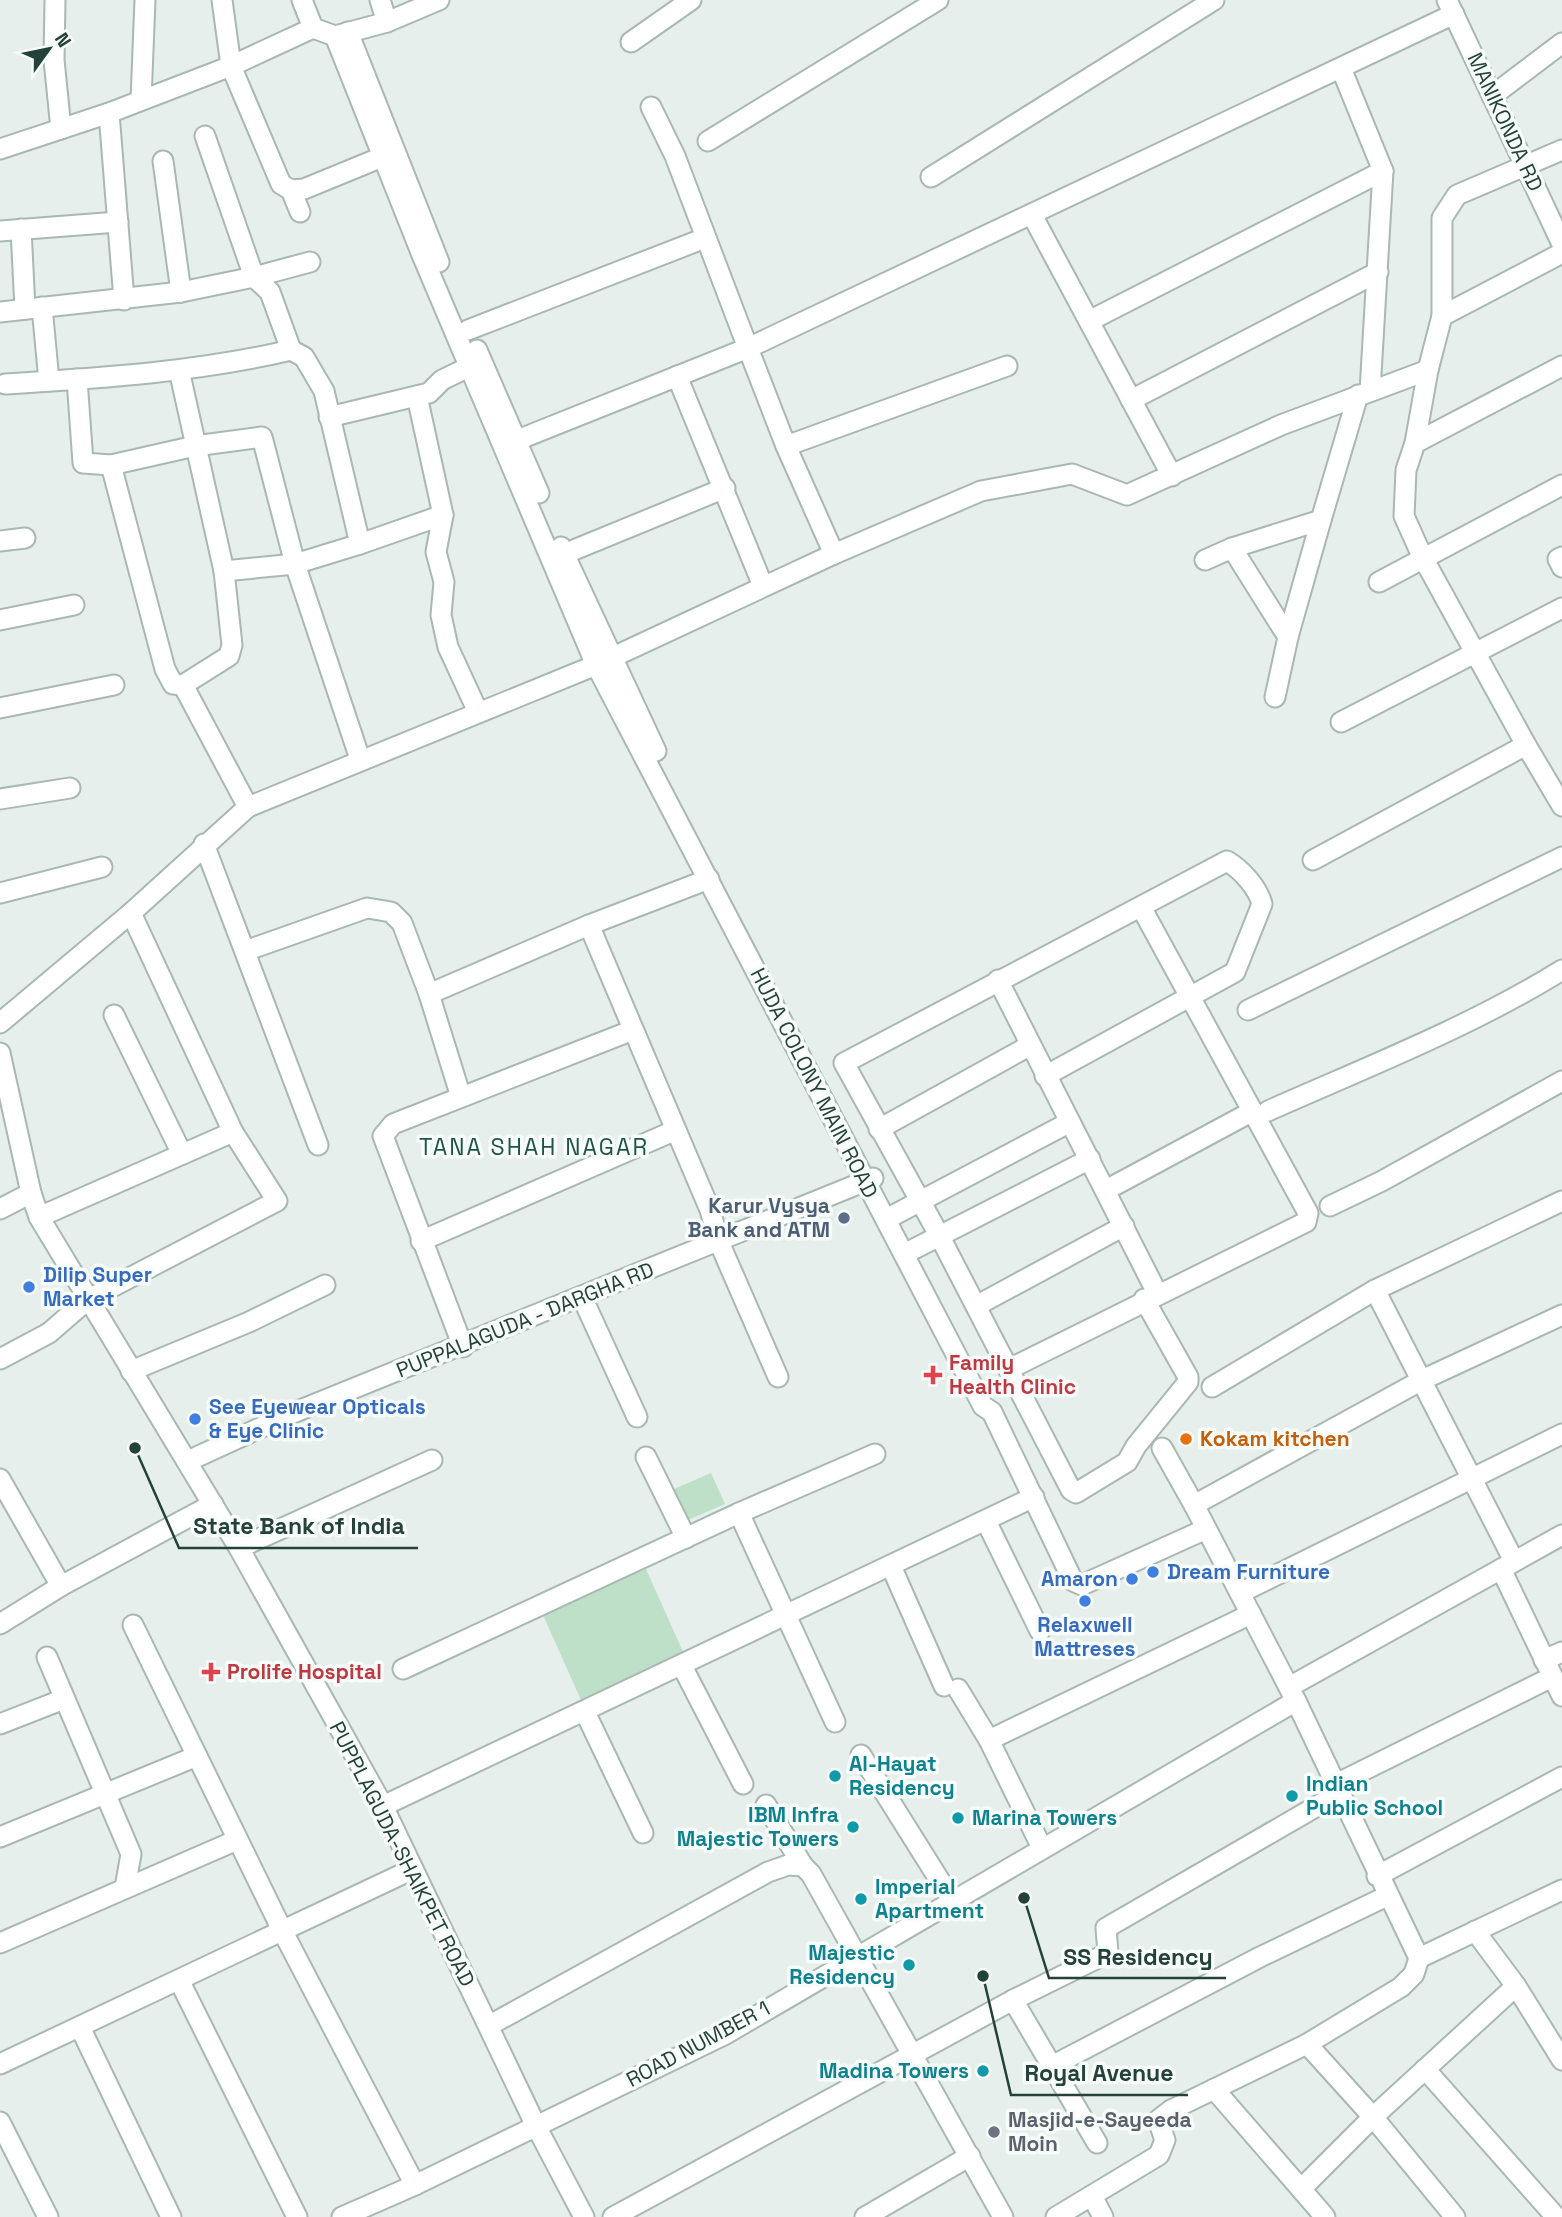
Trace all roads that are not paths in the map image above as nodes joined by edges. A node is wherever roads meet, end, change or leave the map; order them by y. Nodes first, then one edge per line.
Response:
1 (55, 0) edge
2 (145, 0) edge
3 (222, 0) edge
4 (302, 0) edge
5 (380, 0) edge
6 (439, 0) edge
7 (691, 0) edge
8 (1213, 0) edge
9 (931, 2) edge
10 (1451, 7) edge
11 (387, 22) junction
12 (313, 28) junction
13 (342, 34) junction
14 (631, 42) dead end
15 (1562, 43) edge
16 (231, 66) junction
17 (1341, 68) junction
18 (1492, 96) junction
19 (141, 100) junction
20 (650, 107) dead end
21 (109, 113) junction
22 (61, 129) junction
23 (205, 136) dead end
24 (708, 141) dead end
25 (0, 149) edge
26 (1562, 150) edge
27 (382, 156) junction
28 (163, 161) dead end
29 (1526, 165) junction
30 (1383, 171) junction
31 (931, 177) dead end
32 (291, 190) junction
33 (300, 212) dead end
34 (1556, 214) edge
35 (1032, 215) junction
36 (118, 222) junction
37 (21, 229) junction
38 (0, 231) edge
39 (705, 238) junction
40 (1562, 244) edge
41 (1562, 253) edge
42 (310, 262) dead end
43 (1378, 272) junction
44 (254, 277) junction
45 (181, 292) junction
46 (124, 300) junction
47 (34, 308) junction
48 (0, 312) edge
49 (1442, 316) junction
50 (1089, 321) junction
51 (468, 330) junction
52 (748, 348) junction
53 (291, 350) junction
54 (476, 363) junction
55 (1007, 366) dead end
56 (1562, 366) edge
57 (179, 370) junction
58 (1428, 370) junction
59 (677, 376) junction
60 (77, 379) junction
61 (50, 381) junction
62 (5, 384) dead end
63 (1364, 393) junction
64 (417, 396) junction
65 (1131, 400) junction
66 (329, 417) junction
67 (510, 442) junction
68 (1415, 443) junction
69 (195, 446) junction
70 (786, 446) junction
71 (111, 464) junction
72 (1172, 475) junction
73 (1562, 485) edge
74 (725, 488) junction
75 (443, 515) junction
76 (1321, 520) junction
77 (25, 538) dead end
78 (0, 541) edge
79 (360, 544) junction
80 (1232, 548) junction
81 (564, 554) junction
82 (834, 554) junction
83 (1422, 556) junction
84 (1562, 557) edge
85 (1205, 561) dead end
86 (295, 564) junction
87 (1562, 567) edge
88 (224, 571) junction
89 (1379, 582) dead end
90 (763, 586) junction
91 (74, 605) dead end
92 (1562, 608) edge
93 (0, 620) edge
94 (1288, 637) junction
95 (1475, 651) junction
96 (604, 661) junction
97 (114, 685) dead end
98 (183, 685) junction
99 (1275, 697) dead end
100 (0, 708) edge
101 (478, 712) junction
102 (1341, 722) dead end
103 (1526, 745) junction
104 (360, 759) junction
105 (70, 788) dead end
106 (0, 799) edge
107 (1562, 806) edge
108 (248, 807) junction
109 (204, 844) junction
110 (1562, 857) edge
111 (1312, 860) dead end
112 (102, 867) dead end
113 (709, 879) junction
114 (0, 893) edge
115 (1141, 907) junction
116 (131, 913) junction
117 (589, 925) junction
118 (244, 951) junction
119 (1562, 970) edge
120 (998, 980) junction
121 (429, 994) junction
122 (1191, 996) junction
123 (1248, 1010) dead end
124 (114, 1016) dead end
125 (0, 1023) edge
126 (634, 1030) junction
127 (1029, 1046) junction
128 (0, 1053) edge
129 (1045, 1076) junction
130 (1562, 1081) edge
131 (3, 1087) edge
132 (461, 1097) junction
133 (1261, 1111) junction
134 (1070, 1122) junction
135 (879, 1129) junction
136 (676, 1130) junction
137 (233, 1132) junction
138 (318, 1145) dead end
139 (182, 1154) junction
140 (1090, 1159) junction
141 (869, 1181) junction
142 (1106, 1190) junction
143 (31, 1193) junction
144 (919, 1201) junction
145 (1562, 1201) edge
146 (1330, 1206) dead end
147 (0, 1209) edge
148 (894, 1215) junction
149 (39, 1217) junction
150 (1124, 1227) junction
151 (939, 1236) junction
152 (421, 1241) junction
153 (719, 1242) junction
154 (912, 1250) junction
155 (325, 1285) dead end
156 (1375, 1290) junction
157 (1151, 1296) junction
158 (582, 1297) junction
159 (87, 1300) junction
160 (976, 1306) junction
161 (1562, 1315) edge
162 (463, 1346) junction
163 (0, 1359) edge
164 (1009, 1369) junction
165 (131, 1371) junction
166 (778, 1377) dead end
167 (1422, 1380) junction
168 (1212, 1387) dead end
169 (989, 1407) junction
170 (637, 1417) dead end
171 (1562, 1434) edge
172 (1163, 1448) dead end
173 (875, 1454) dead end
174 (646, 1457) dead end
175 (432, 1460) dead end
176 (188, 1461) junction
177 (0, 1479) edge
178 (1473, 1480) junction
179 (1034, 1497) junction
180 (213, 1504) junction
181 (1194, 1505) junction
182 (739, 1513) junction
183 (986, 1521) junction
184 (1206, 1529) junction
185 (1562, 1535) edge
186 (686, 1538) junction
187 (239, 1548) junction
188 (1508, 1565) junction
189 (891, 1566) junction
190 (61, 1586) junction
191 (1240, 1593) junction
192 (1251, 1614) junction
193 (787, 1616) junction
194 (0, 1624) edge
195 (133, 1625) dead end
196 (1040, 1631) dead end
197 (47, 1657) dead end
198 (1553, 1663) edge
199 (682, 1666) junction
200 (403, 1669) dead end
201 (1292, 1694) junction
202 (1562, 1696) edge
203 (64, 1699) junction
204 (585, 1713) junction
205 (835, 1722) dead end
206 (0, 1724) edge
207 (989, 1740) junction
208 (861, 1755) dead end
209 (197, 1756) junction
210 (1562, 1777) edge
211 (743, 1784) dead end
212 (1336, 1789) junction
213 (107, 1792) junction
214 (766, 1805) dead end
215 (383, 1806) junction
216 (643, 1833) dead end
217 (0, 1837) edge
218 (237, 1840) junction
219 (1042, 1848) junction
220 (803, 1866) junction
221 (413, 1870) junction
222 (1377, 1876) junction
223 (125, 1888) junction
224 (1387, 1896) junction
225 (1559, 1897) edge
226 (952, 1900) junction
227 (1475, 1931) junction
228 (283, 1932) junction
229 (0, 1943) edge
230 (856, 1956) junction
231 (1419, 1958) junction
232 (179, 1980) junction
233 (1516, 1986) junction
234 (1013, 2000) junction
235 (490, 2025) junction
236 (80, 2026) junction
237 (1307, 2044) junction
238 (914, 2056) junction
239 (1562, 2060) edge
240 (0, 2064) edge
241 (1050, 2067) junction
242 (1425, 2069) junction
243 (1214, 2089) junction
244 (1373, 2117) junction
245 (0, 2122) edge
246 (537, 2126) junction
247 (1097, 2143) dead end
248 (970, 2156) junction
249 (415, 2185) junction
250 (1301, 2189) junction
251 (1092, 2196) junction
252 (48, 2217) edge
253 (171, 2217) edge
254 (297, 2217) edge
255 (342, 2217) edge
256 (584, 2217) edge
257 (613, 2217) edge
258 (865, 2217) edge
259 (1003, 2217) edge
260 (1056, 2217) edge
261 (1103, 2217) edge
262 (1325, 2217) edge
263 (1455, 2217) edge
264 (1556, 2217) edge

1 - 22 street
2 - 19 street
3 - 16 street
4 - 12 street
5 - 11 street
6 - 11 street
7 - 14 street
8 - 31 street
9 - 24 street
10 - 17 street
10 - 18 street, MANIKONDA RD
11 - 13 street
12 - 13 street
12 - 16 street
13 - 27 street
13 - 51 street
15 - 18 street
16 - 19 street
16 - 32 street
17 - 30 street
17 - 35 street
18 - 29 street, MANIKONDA RD
19 - 21 street
20 - 39 street
21 - 22 street
21 - 36 street
22 - 25 street
23 - 44 street
26 - 29 street
27 - 32 street
27 - 54 street
28 - 45 street
29 - 34 street, MANIKONDA RD
29 - 49 street
30 - 43 street
30 - 50 street
32 - 33 street
34 - 40 street, MANIKONDA RD
35 - 50 street
35 - 52 street
36 - 37 street
36 - 46 street
37 - 38 street
37 - 47 street
39 - 51 street
39 - 52 street
41 - 49 street
42 - 44 street
43 - 63 street
43 - 65 street
44 - 45 street
44 - 53 street
45 - 46 street
46 - 47 street
47 - 48 street
47 - 61 street
49 - 58 street
50 - 65 street
51 - 54 street
52 - 59 street
52 - 70 street
53 - 57 street
53 - 66 street
54 - 64 street
54 - 67 street
55 - 70 street
56 - 68 street
57 - 60 street
57 - 69 street
58 - 63 street
58 - 68 street
59 - 67 street
59 - 74 street
60 - 61 street
60 - 71 street
61 - 62 street
63 - 72 street
63 - 76 street
64 - 66 street
64 - 75 street
65 - 72 street
66 - 79 street
67 - 81 street
67 - 96 street
68 - 83 street
69 - 71 street
69 - 86 street
69 - 88 street
70 - 82 street
71 - 98 street
72 - 82 street
73 - 83 street
74 - 81 street
74 - 90 street
75 - 79 street
75 - 101 street
76 - 80 street
76 - 94 street
77 - 78 street
79 - 86 street
80 - 85 street
80 - 94 street
81 - 96 street
82 - 90 street
83 - 89 street
83 - 95 street
84 - 87 street
86 - 88 street
86 - 104 street
88 - 98 street
90 - 96 street
91 - 93 street
92 - 95 street
94 - 99 street
95 - 102 street
95 - 103 street
96 - 101 street
96 - 113 street, HUDA COLONY MAIN ROAD
96 - 141 street
97 - 100 street
98 - 108 street
101 - 104 street
103 - 107 street
103 - 111 street
104 - 108 street
105 - 106 street
108 - 109 street
109 - 116 street
109 - 118 street
110 - 123 street
112 - 114 street
113 - 117 street
113 - 141 street, HUDA COLONY MAIN ROAD
115 - 120 street
115 - 122 street
115 - 122 street
116 - 125 street
116 - 137 street
117 - 121 street
117 - 126 street
118 - 121 street
118 - 138 street
119 - 133 street
120 - 127 street
120 - 135 street
121 - 132 street
122 - 129 street
122 - 133 street
124 - 139 street
126 - 132 street
126 - 136 street
127 - 129 street
127 - 135 street
128 - 131 street, PUPPLAGUDA-SHAIKPET ROAD
129 - 134 street
130 - 146 street
131 - 143 street, PUPPLAGUDA-SHAIKPET ROAD
132 - 152 street
133 - 142 street
133 - 157 street
134 - 140 street
134 - 144 street
135 - 144 street
136 - 152 street
136 - 153 street
137 - 139 street
137 - 159 street
139 - 149 street
140 - 142 street
140 - 151 street
141 - 148 street
141 - 153 street, PUPPALAGUDA - DARGHA RD
141 - 169 street, HUDA COLONY MAIN ROAD
142 - 150 street
143 - 147 street
143 - 149 street, PUPPLAGUDA-SHAIKPET ROAD
144 - 148 street
144 - 151 street
145 - 156 street
148 - 154 street
149 - 159 street, PUPPLAGUDA-SHAIKPET ROAD
150 - 157 street
150 - 160 street
151 - 154 street
151 - 160 street
152 - 162 street
153 - 158 street, PUPPALAGUDA - DARGHA RD
153 - 166 street
154 - 169 street
155 - 165 street
156 - 167 street
156 - 168 street
157 - 164 street
157 - 164 street
158 - 162 street, PUPPALAGUDA - DARGHA RD
158 - 170 street
159 - 163 street
159 - 165 street, PUPPLAGUDA-SHAIKPET ROAD
160 - 164 street
161 - 167 street
162 - 176 street, PUPPALAGUDA - DARGHA RD
165 - 176 street, PUPPLAGUDA-SHAIKPET ROAD
167 - 178 street
167 - 181 street
169 - 179 street, HUDA COLONY MAIN ROAD
171 - 178 street
172 - 181 street
173 - 182 street
174 - 186 street
175 - 187 street
176 - 180 street, PUPPLAGUDA-SHAIKPET ROAD
177 - 190 street
178 - 188 street
178 - 191 street
179 - 183 street
179 - 184 street, HUDA COLONY MAIN ROAD
180 - 187 street, PUPPLAGUDA-SHAIKPET ROAD
180 - 190 street
181 - 184 street
182 - 186 street
182 - 193 street
183 - 189 street
183 - 196 street
184 - 191 street
185 - 188 street, ROAD NUMBER 1
186 - 200 street
187 - 215 street, PUPPLAGUDA-SHAIKPET ROAD
188 - 198 street
188 - 201 street, ROAD NUMBER 1
189 - 193 street
189 - 207 street
190 - 194 street
191 - 192 street
192 - 201 street
192 - 207 street
193 - 199 street
193 - 205 street
195 - 209 street
197 - 203 street
198 - 202 street
198 - 212 street
199 - 204 street
199 - 211 street
201 - 212 street
201 - 219 street, ROAD NUMBER 1
203 - 206 street
203 - 213 street
204 - 215 street
204 - 216 street
207 - 219 street
208 - 226 street
209 - 213 street
209 - 218 street
210 - 222 street
212 - 222 street
212 - 234 street
213 - 217 street
213 - 223 street
214 - 220 street
215 - 221 street, PUPPLAGUDA-SHAIKPET ROAD
218 - 223 street
218 - 228 street
219 - 226 street, ROAD NUMBER 1
220 - 230 street
220 - 235 street
221 - 228 street
221 - 235 street, PUPPLAGUDA-SHAIKPET ROAD
222 - 224 street
223 - 229 street
224 - 231 street
224 - 241 street
225 - 227 street
226 - 230 street, ROAD NUMBER 1
227 - 231 street
227 - 233 street
228 - 232 street
228 - 249 street
230 - 238 street
230 - 246 street, ROAD NUMBER 1
231 - 237 street
232 - 236 street
232 - 254 street
233 - 239 street
233 - 242 street
234 - 238 street
234 - 241 street
235 - 246 street, PUPPLAGUDA-SHAIKPET ROAD
236 - 240 street
236 - 253 street
237 - 243 street
237 - 244 street
238 - 248 street
238 - 257 street
241 - 247 street
242 - 244 street
242 - 264 street
243 - 250 street
243 - 251 street
244 - 250 street
244 - 263 street
245 - 252 street
246 - 249 street, ROAD NUMBER 1
246 - 256 street, PUPPLAGUDA-SHAIKPET ROAD
248 - 258 street
248 - 259 street
249 - 255 street, ROAD NUMBER 1
250 - 262 street
251 - 260 street
251 - 261 street

